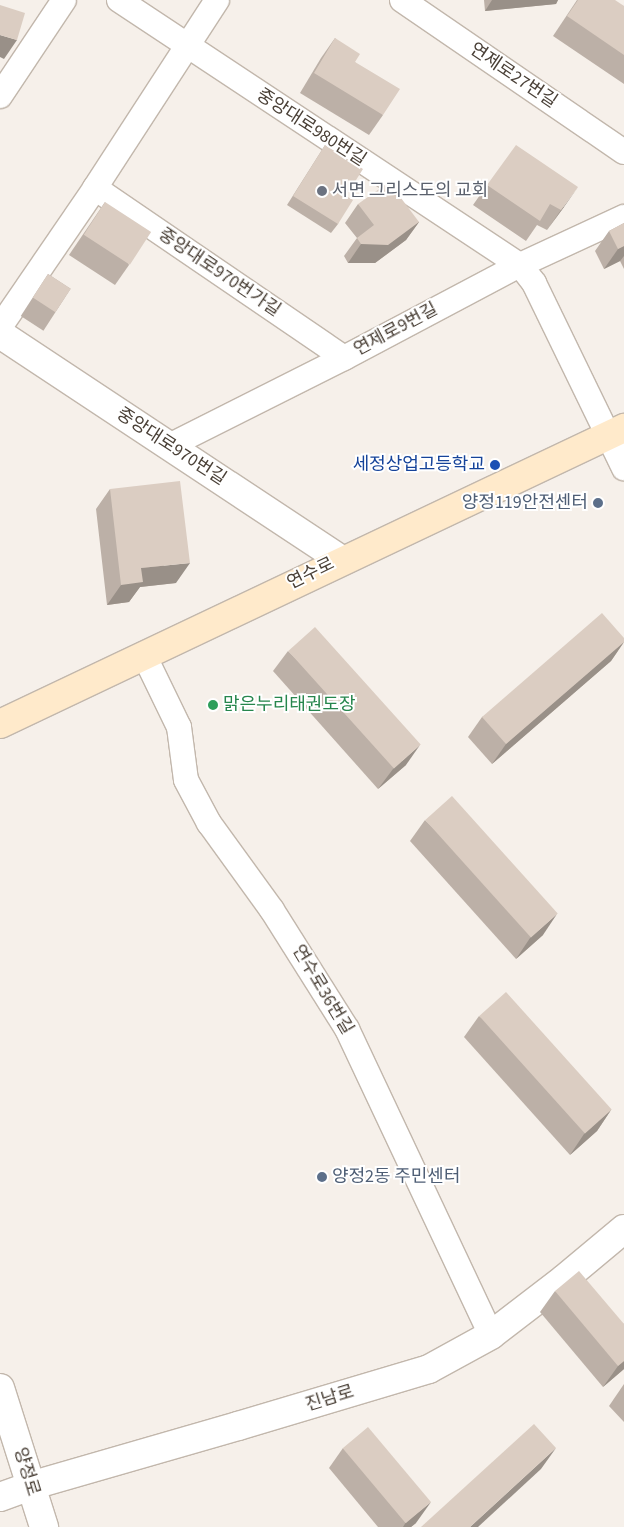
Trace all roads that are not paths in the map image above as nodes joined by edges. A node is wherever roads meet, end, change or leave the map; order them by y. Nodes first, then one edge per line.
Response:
1 (64, 0) edge
2 (119, 0) edge
3 (218, 0) edge
4 (402, 0) edge
5 (188, 47) junction
6 (0, 96) edge
7 (624, 152) edge
8 (95, 188) junction
9 (624, 217) edge
10 (520, 265) junction
11 (0, 327) edge
12 (0, 334) edge
13 (344, 358) junction
14 (616, 431) edge
15 (169, 446) junction
16 (624, 468) edge
17 (342, 560) junction
18 (144, 655) junction
19 (0, 724) edge
20 (624, 1229) edge
21 (491, 1335) junction
22 (0, 1388) edge
23 (30, 1486) junction
24 (0, 1497) edge
25 (44, 1527) edge

1 - 6 street
2 - 5 street, 중앙대로980번길
3 - 5 street
4 - 7 street, 연제로27번길
5 - 8 street
5 - 10 street, 중앙대로980번길
8 - 11 street
8 - 13 street, 중앙대로970번가길
9 - 10 street, 연제로9번길
10 - 13 street, 연제로9번길
10 - 14 street, 중앙대로980번길
12 - 15 street, 중앙대로970번길
13 - 15 street, 연제로9번길
14 - 16 street, 중앙대로980번길
14 - 17 main road, 연수로
15 - 17 street, 중앙대로970번길
17 - 18 main road, 연수로
18 - 19 main road, 연수로
18 - 21 street, 연수로36번길
20 - 21 street, 진남로
21 - 23 street, 진남로
22 - 23 street, 양정로
23 - 24 street, 진남로
23 - 25 street, 양정로

